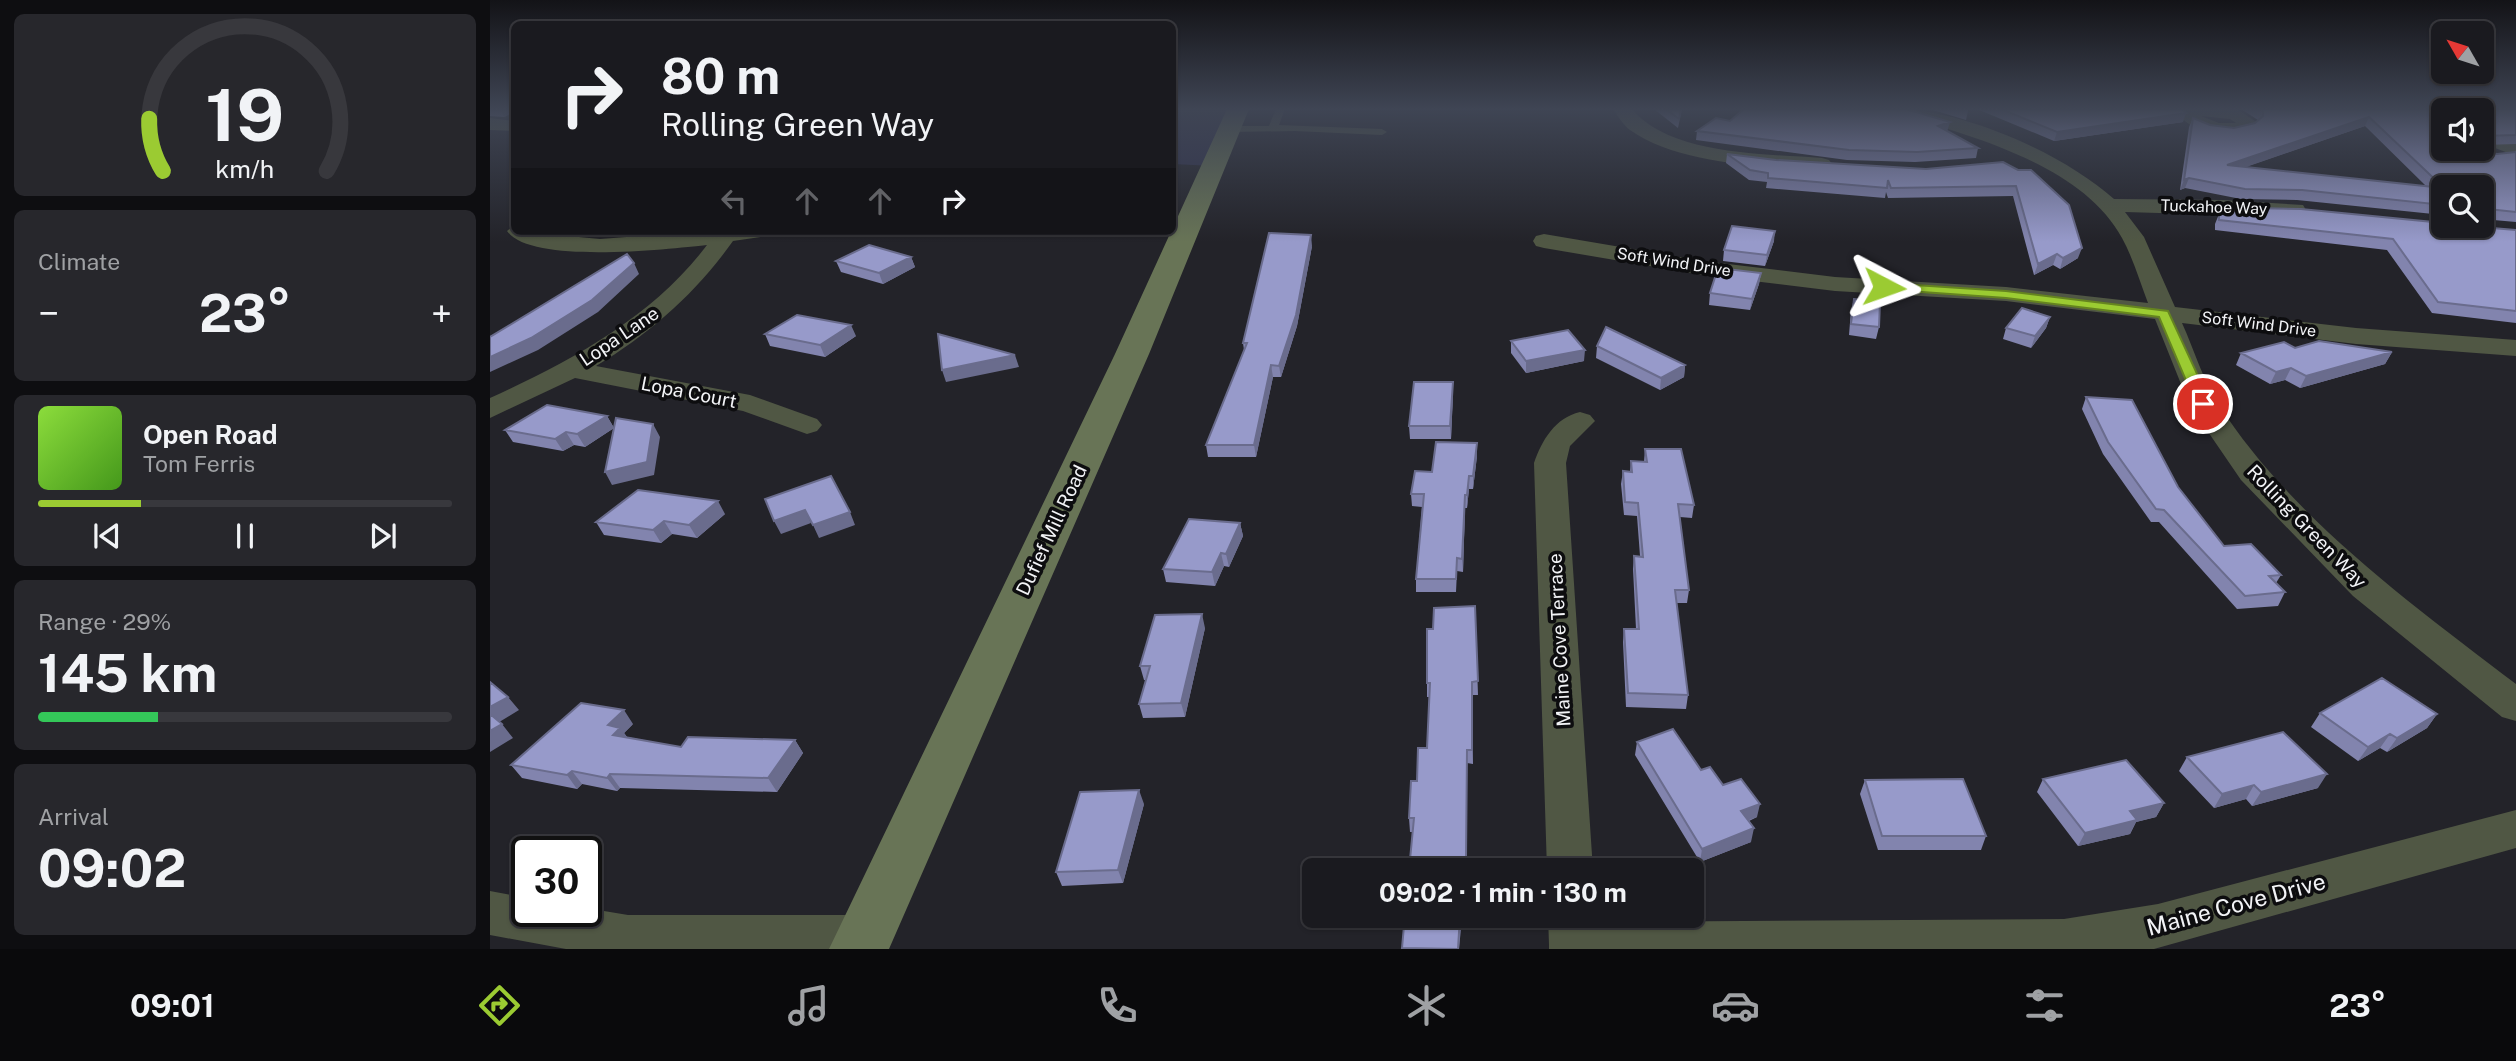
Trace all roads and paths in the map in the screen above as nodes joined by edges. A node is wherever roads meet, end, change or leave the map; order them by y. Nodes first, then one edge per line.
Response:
1 (1219, 153) edge
2 (1732, 153) edge
3 (2031, 153) edge
4 (2039, 157) junction
5 (2005, 163) edge
6 (1837, 166) edge
7 (2109, 205) junction
8 (2310, 212) edge
9 (527, 235) edge
10 (707, 235) edge
11 (726, 235) edge
12 (1544, 241) dead end
13 (2164, 314) junction
14 (2516, 348) edge
15 (569, 369) junction
16 (490, 409) edge
17 (1580, 421) dead end
18 (807, 425) dead end
19 (2516, 706) edge
20 (2516, 829) edge
21 (1569, 858) edge
22 (490, 914) edge
23 (1573, 936) edge
24 (861, 943) edge

1 - 24 main road, Dufief Mill Road
2 - 6 street
3 - 4 street, Rolling Green Way
4 - 5 street
4 - 7 street, Rolling Green Way
7 - 8 street, Tuckahoe Way
7 - 13 street, Rolling Green Way
9 - 10 street
11 - 15 street, Lopa Lane
12 - 13 street, Soft Wind Drive
13 - 14 street, Soft Wind Drive
13 - 19 street, Rolling Green Way
15 - 16 street, Lopa Lane
15 - 18 street, Lopa Court
17 - 21 street, Maine Cove Terrace
20 - 23 street, Maine Cove Drive
22 - 24 street

